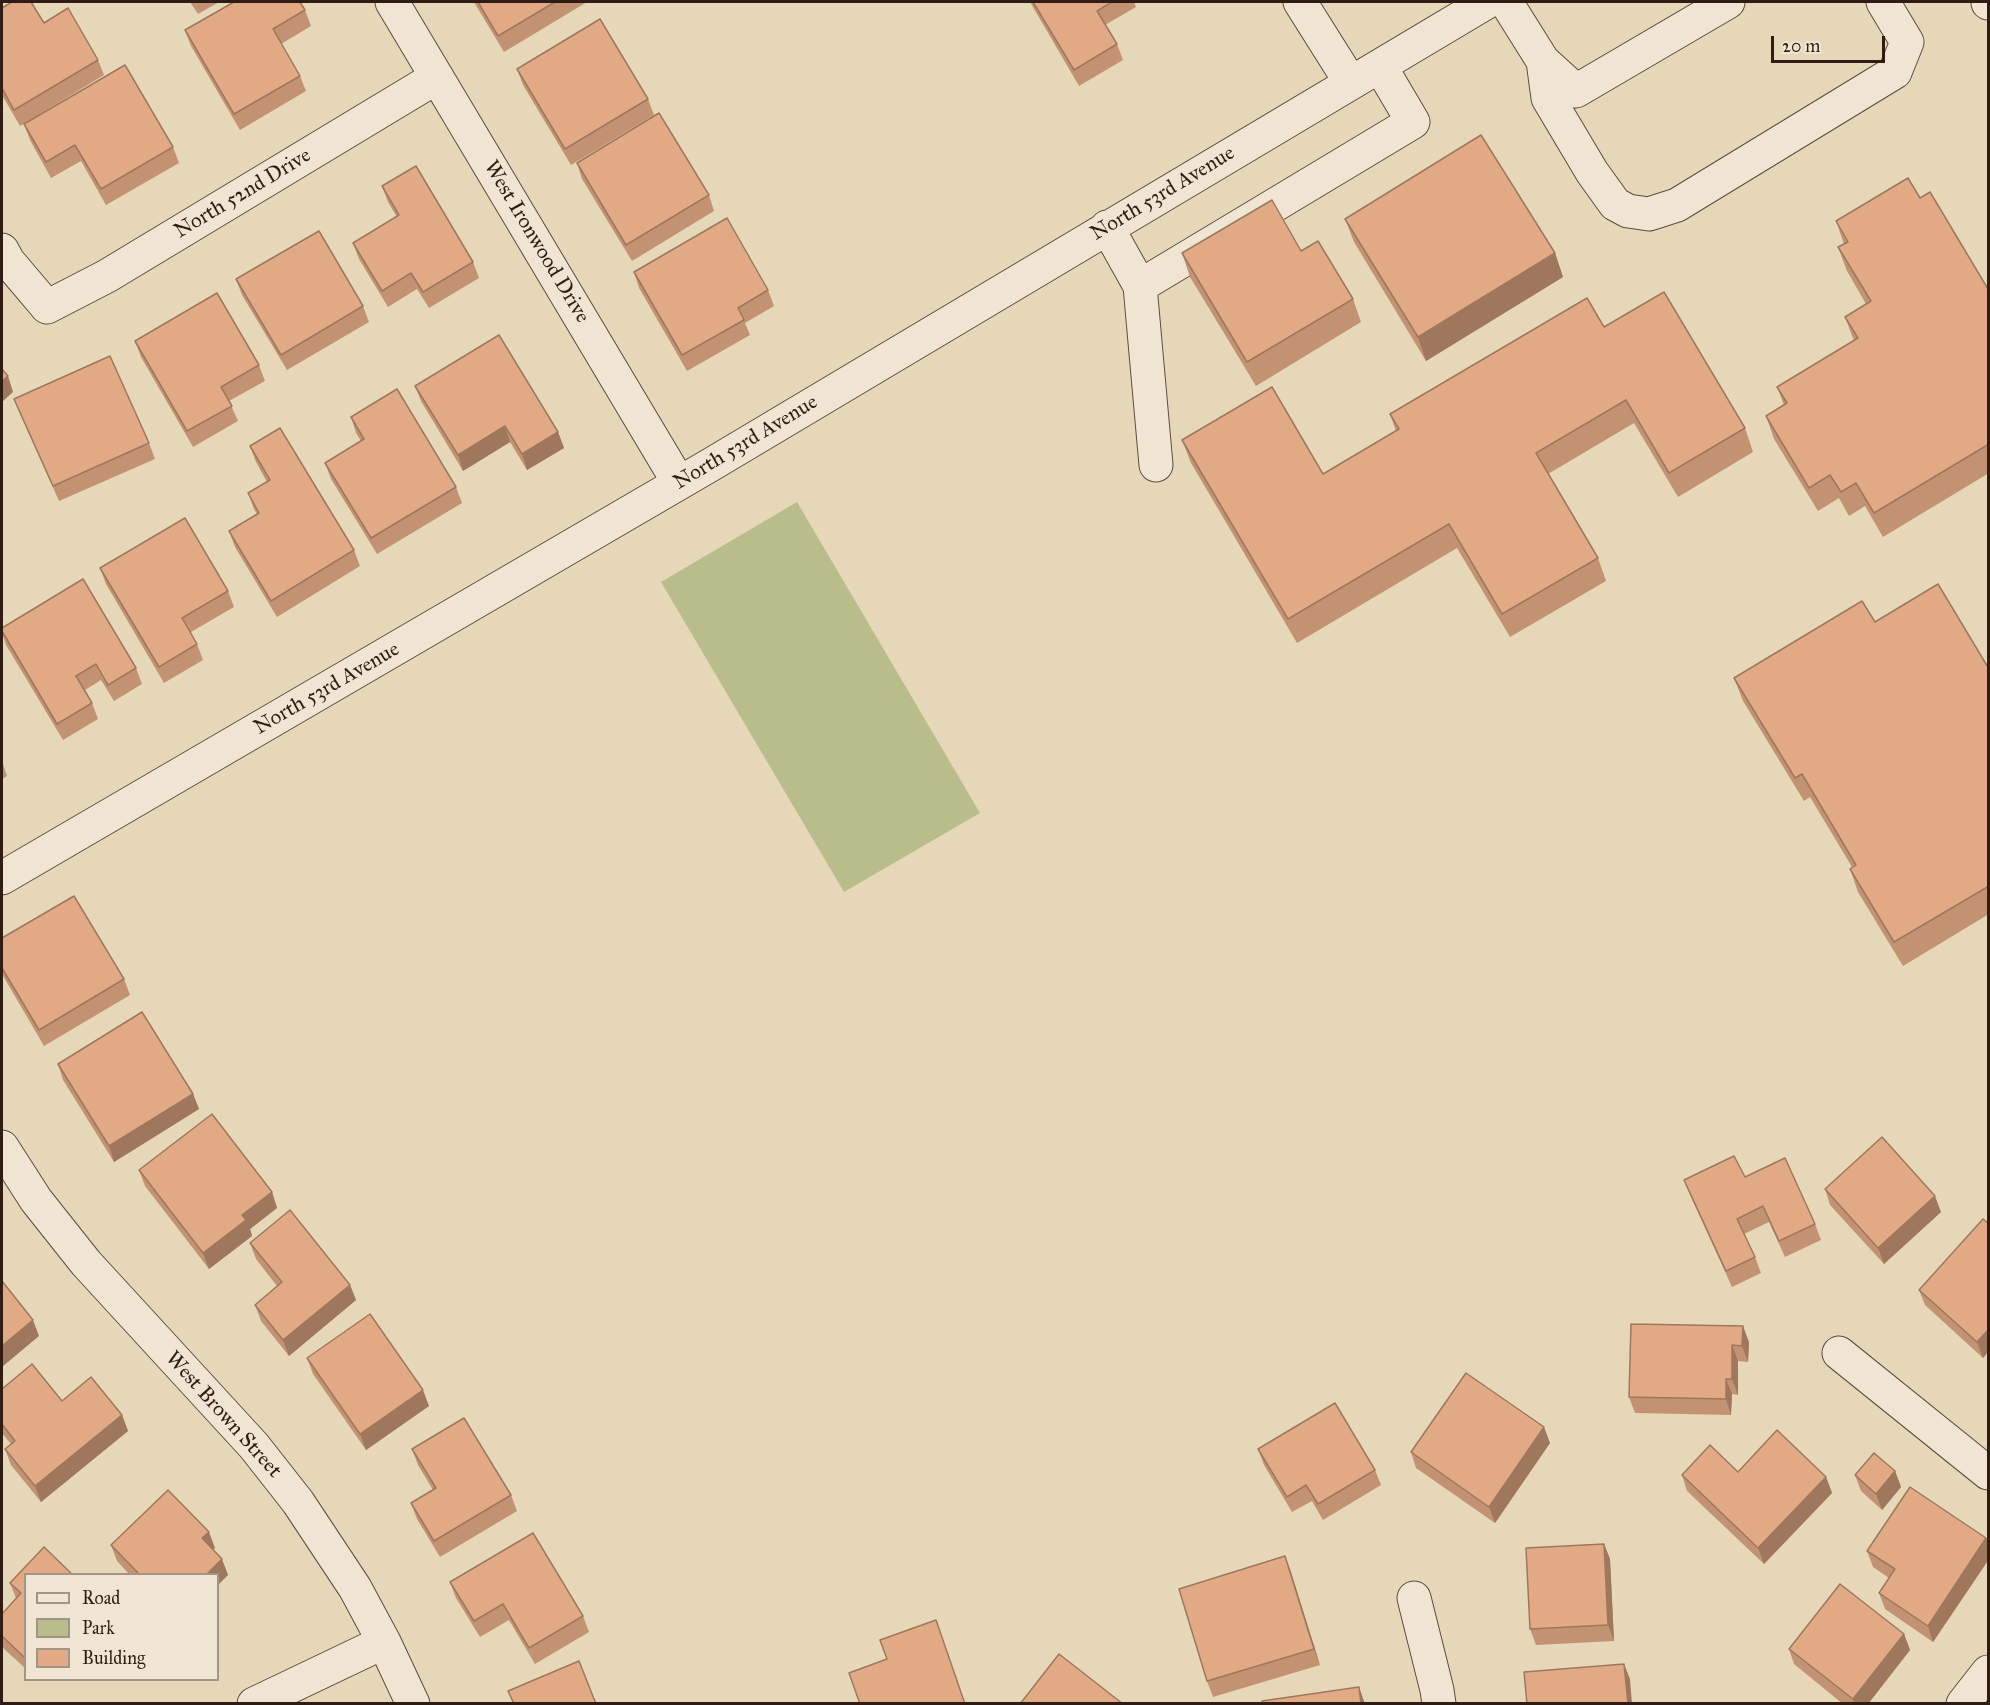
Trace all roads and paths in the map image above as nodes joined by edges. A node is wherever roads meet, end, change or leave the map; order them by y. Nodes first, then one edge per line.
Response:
1 (392, 2) edge
2 (1300, 2) edge
3 (1487, 2) edge
4 (1506, 2) edge
5 (1728, 2) edge
6 (1883, 2) edge
7 (1543, 61) junction
8 (1380, 66) junction
9 (437, 76) junction
10 (1351, 83) junction
11 (1107, 227) junction
12 (2, 250) edge
13 (1140, 286) junction
14 (1156, 465) dead end
15 (679, 483) junction
16 (2, 878) edge
17 (2, 1148) edge
18 (1839, 1353) dead end
19 (1989, 1473) edge
20 (1414, 1598) dead end
21 (384, 1642) junction
22 (1989, 1672) edge
23 (254, 1704) edge
24 (413, 1704) edge
25 (1439, 1704) edge
26 (1963, 1704) edge

1 - 9 street, West Ironwood Drive
2 - 10 street
3 - 8 street, North 53rd Avenue
4 - 7 street
5 - 7 street
6 - 7 street
8 - 10 street, North 53rd Avenue
8 - 13 street
9 - 12 street, North 52nd Drive
9 - 15 street, West Ironwood Drive
10 - 11 street, North 53rd Avenue
11 - 13 street
11 - 15 street, North 53rd Avenue
13 - 14 street
15 - 16 street, North 53rd Avenue
17 - 21 street, West Brown Street
18 - 19 street
20 - 25 street
21 - 23 street
21 - 24 street, West Brown Street
22 - 26 street

